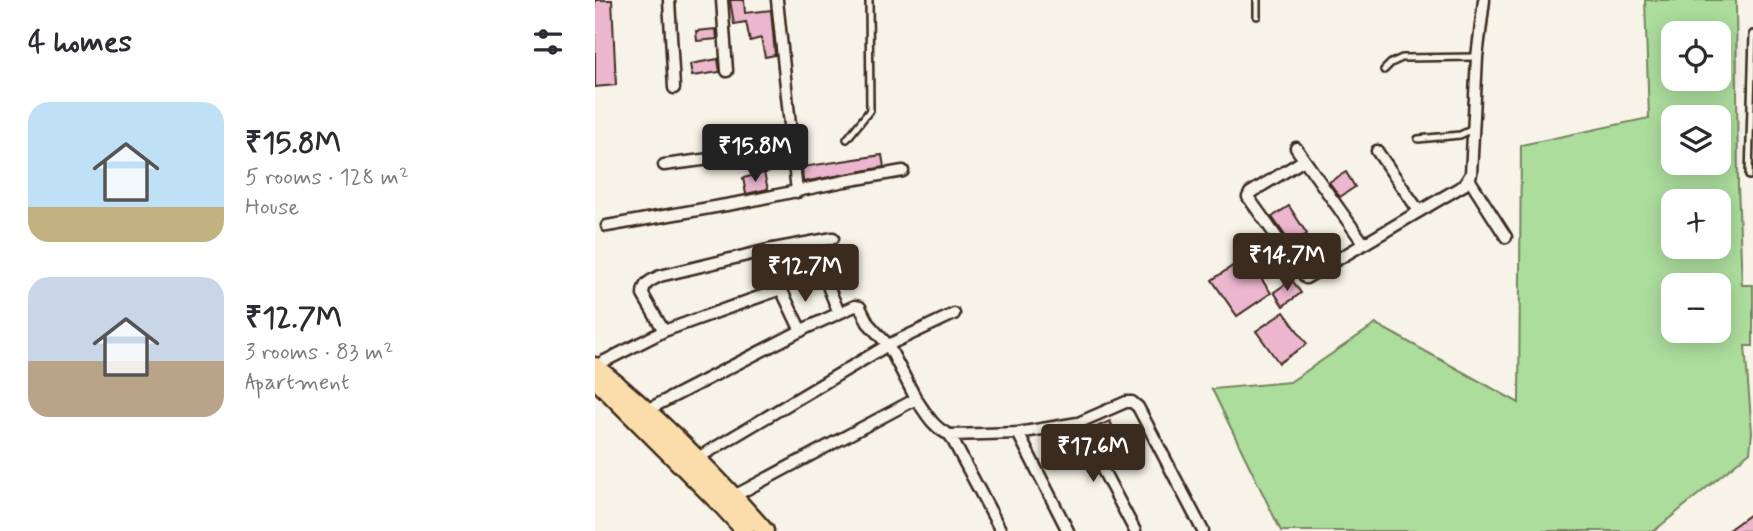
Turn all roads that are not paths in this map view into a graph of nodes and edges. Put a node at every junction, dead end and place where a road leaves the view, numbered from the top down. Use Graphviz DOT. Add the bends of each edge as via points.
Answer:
graph roads {
  1 [pos="669,0"];
  2 [pos="722,0"];
  3 [pos="777,0"];
  4 [pos="869,0"];
  5 [pos="1257,0"];
  6 [pos="1484,0"];
  7 [pos="1257,16"];
  8 [pos="1753,34"];
  9 [pos="1753,51"];
  10 [pos="1477,57"];
  11 [pos="1384,70"];
  12 [pos="727,71"];
  13 [pos="674,88"];
  14 [pos="1473,129"];
  15 [pos="847,139"];
  16 [pos="1418,139"];
  17 [pos="793,148"];
  18 [pos="1296,148"];
  19 [pos="1377,151"];
  20 [pos="1304,160"];
  21 [pos="664,165"];
  22 [pos="903,171"];
  23 [pos="1749,176"];
  24 [pos="1469,179"];
  25 [pos="797,192"];
  26 [pos="1419,211"];
  27 [pos="607,226"];
  28 [pos="1506,237"];
  29 [pos="834,238"];
  30 [pos="810,242"];
  31 [pos="1364,244"];
  32 [pos="768,250"];
  33 [pos="781,289"];
  34 [pos="839,313"];
  35 [pos="954,314"];
  36 [pos="664,331"];
  37 [pos="801,331"];
  38 [pos="888,345"];
  39 [pos="598,375"];
  40 [pos="916,399"];
  41 [pos="647,410"];
  42 [pos="1078,424"];
  43 [pos="1018,433"];
  44 [pos="950,435"];
  45 [pos="696,458"];
  46 [pos="734,496"];
  47 [pos="745,531"];
  48 [pos="765,531"];
  49 [pos="1001,531"];
  50 [pos="1068,531"];
  51 [pos="1135,531"];
  52 [pos="1203,531"];
  1 -- 13 [label="street"];
  2 -- 12 [label="street"];
  3 -- 17 [label="street"];
  4 -- 15 [label="lane" via="870,110"];
  5 -- 7 [label="lane"];
  6 -- 10 [label="street"];
  8 -- 9 [label="lane"];
  9 -- 23 [label="lane"];
  10 -- 11 [label="lane" via="1402,58"];
  10 -- 14 [label="street"];
  14 -- 16 [label="lane" via="1460,135"];
  14 -- 24 [label="street"];
  17 -- 21 [label="street"];
  17 -- 25 [label="street"];
  18 -- 20 [label="street"];
  19 -- 26 [label="street"];
  20 -- 31 [label="street"];
  20 -- 31 [label="street" via="1248,195 1303,276 1308,278"];
  22 -- 25 [label="street"];
  24 -- 26 [label="street"];
  24 -- 28 [label="street"];
  25 -- 27 [label="street"];
  26 -- 31 [label="street"];
  29 -- 30 [label="street"];
  30 -- 32 [label="street"];
  30 -- 34 [label="street"];
  32 -- 33 [label="street"];
  32 -- 36 [label="street" via="648,282 643,295"];
  33 -- 36 [label="street"];
  33 -- 37 [label="street"];
  34 -- 37 [label="street"];
  34 -- 38 [label="street" via="860,307"];
  35 -- 38 [label="street"];
  36 -- 39 [label="street"];
  37 -- 41 [label="street"];
  38 -- 40 [label="street"];
  38 -- 45 [label="street"];
  39 -- 41 [label="main road"];
  39 -- 47 [label="main road"];
  40 -- 44 [label="street" via="933,425"];
  40 -- 46 [label="street"];
  41 -- 45 [label="main road"];
  42 -- 43 [label="street"];
  42 -- 51 [label="street"];
  42 -- 52 [label="street" via="1126,402 1138,407"];
  43 -- 44 [label="street"];
  43 -- 50 [label="street"];
  44 -- 49 [label="street"];
  45 -- 46 [label="main road"];
  46 -- 48 [label="main road"];
}
